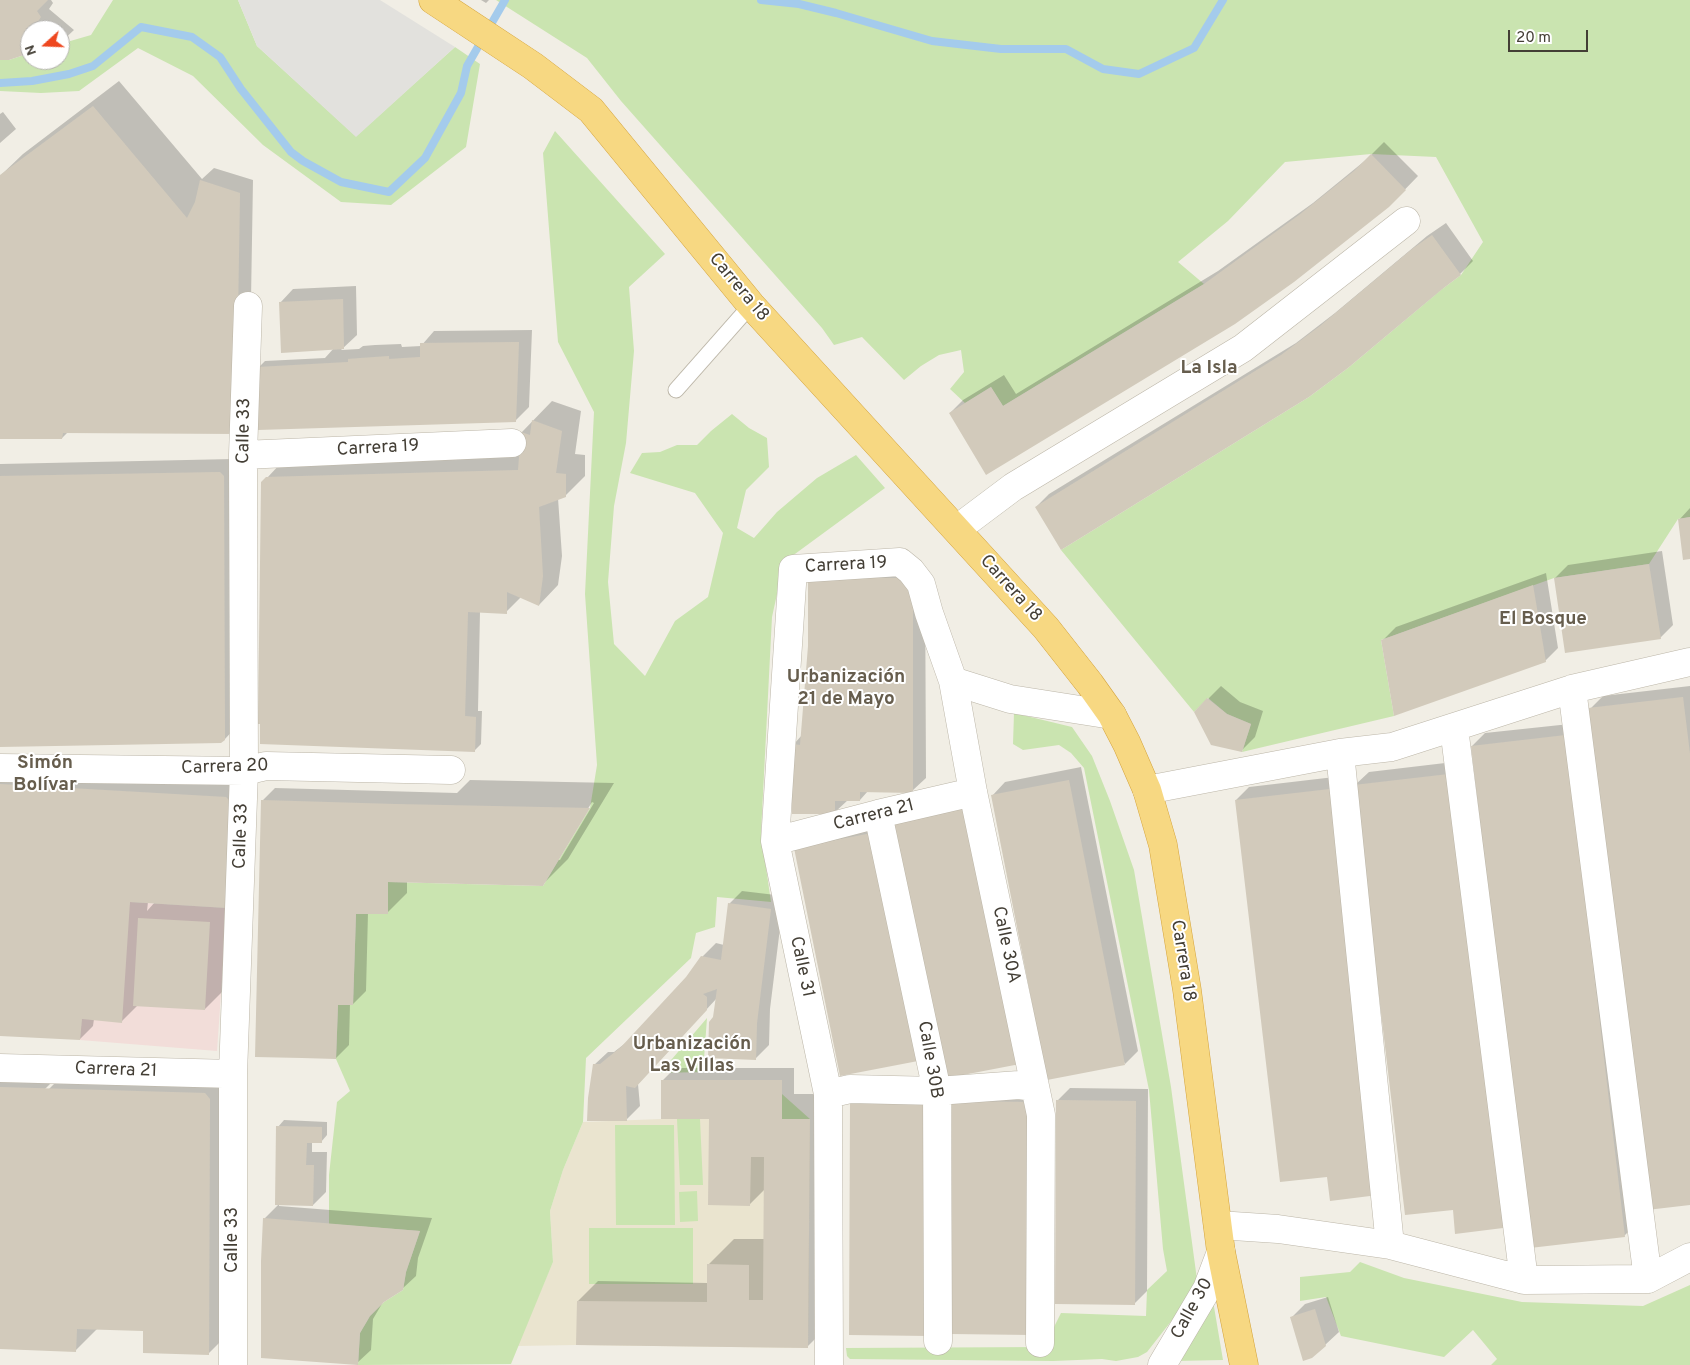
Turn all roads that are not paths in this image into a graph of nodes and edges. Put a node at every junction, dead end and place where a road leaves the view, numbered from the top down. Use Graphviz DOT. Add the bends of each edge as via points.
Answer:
graph roads {
  1 [pos="433,0"];
  2 [pos="1406,220"];
  3 [pos="751,305"];
  4 [pos="248,306"];
  5 [pos="676,390"];
  6 [pos="512,443"];
  7 [pos="244,455"];
  8 [pos="957,529"];
  9 [pos="900,562"];
  10 [pos="793,569"];
  11 [pos="1690,662"];
  12 [pos="953,681"];
  13 [pos="1572,689"];
  14 [pos="1112,715"];
  15 [pos="1454,728"];
  16 [pos="1340,753"];
  17 [pos="0,768"];
  18 [pos="450,770"];
  19 [pos="244,771"];
  20 [pos="1147,790"];
  21 [pos="973,792"];
  22 [pos="878,814"];
  23 [pos="775,842"];
  24 [pos="0,1068"];
  25 [pos="233,1074"];
  26 [pos="1035,1087"];
  27 [pos="937,1091"];
  28 [pos="828,1094"];
  29 [pos="1219,1239"];
  30 [pos="1390,1245"];
  31 [pos="1690,1257"];
  32 [pos="1648,1279"];
  33 [pos="1524,1280"];
  34 [pos="938,1341"];
  35 [pos="1040,1343"];
  36 [pos="233,1365"];
  37 [pos="829,1365"];
  38 [pos="1162,1365"];
  39 [pos="1244,1365"];
  1 -- 3 [label="highway, Carrera 18" via="533,66 591,110"];
  2 -- 8 [label="street" via="1243,348 1013,487"];
  3 -- 5 [label="lane"];
  3 -- 8 [label="highway, Carrera 18"];
  4 -- 7 [label="street, Calle 33"];
  6 -- 7 [label="street, Carrera 19"];
  7 -- 19 [label="street, Calle 33"];
  8 -- 14 [label="highway, Carrera 18" via="1046,628"];
  9 -- 10 [label="street, Carrera 19"];
  9 -- 12 [label="street, Calle 30A" via="921,584"];
  10 -- 23 [label="street, Calle 31"];
  11 -- 13 [label="street"];
  12 -- 14 [label="street" via="1010,699"];
  12 -- 21 [label="street, Calle 30A"];
  13 -- 15 [label="street"];
  13 -- 32 [label="street"];
  14 -- 20 [label="highway, Carrera 18"];
  15 -- 16 [label="street" via="1392,747"];
  15 -- 33 [label="street"];
  16 -- 20 [label="street"];
  16 -- 30 [label="street"];
  17 -- 19 [label="street, Carrera 20"];
  18 -- 19 [label="street, Carrera 20" via="266,766"];
  19 -- 25 [label="street, Calle 33"];
  20 -- 29 [label="highway, Carrera 18" via="1163,845 1187,990"];
  21 -- 22 [label="street, Carrera 21"];
  21 -- 26 [label="street, Calle 30A"];
  22 -- 23 [label="street, Carrera 21"];
  22 -- 27 [label="street, Calle 30B"];
  23 -- 28 [label="street, Calle 31"];
  24 -- 25 [label="street, Carrera 21"];
  25 -- 36 [label="street, Calle 33"];
  26 -- 27 [label="street" via="1018,1085"];
  26 -- 35 [label="street, Calle 30A" via="1041,1115"];
  27 -- 28 [label="street" via="850,1089"];
  27 -- 34 [label="street, Calle 30B"];
  28 -- 37 [label="street, Calle 31"];
  29 -- 30 [label="street" via="1278,1229"];
  29 -- 38 [label="street, Calle 30" via="1207,1289"];
  29 -- 39 [label="highway, Carrera 18"];
  30 -- 33 [label="street"];
  31 -- 32 [label="street"];
  32 -- 33 [label="street"];
}
